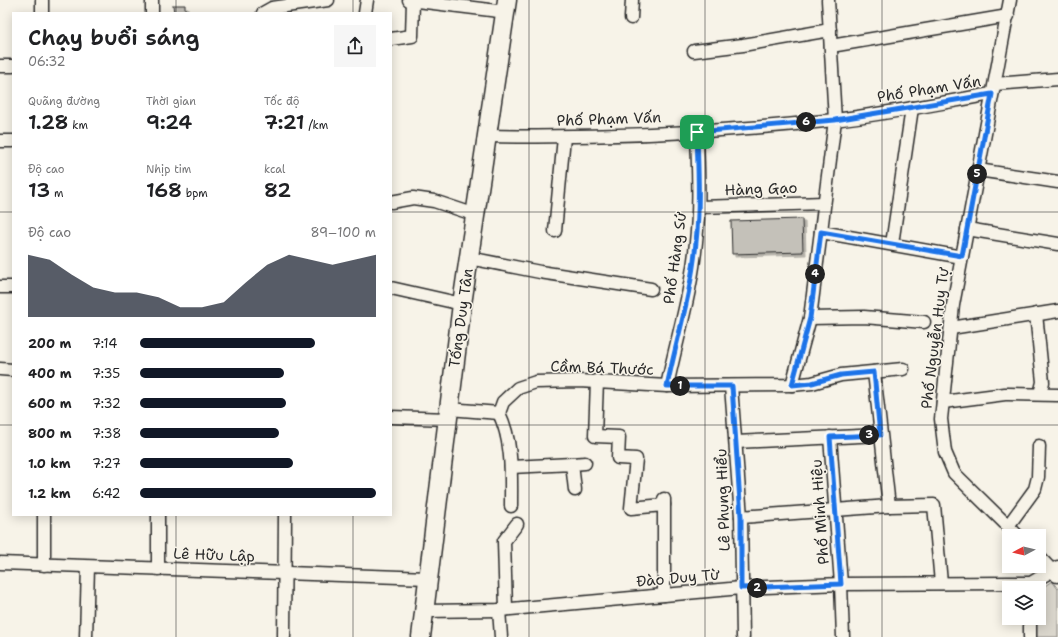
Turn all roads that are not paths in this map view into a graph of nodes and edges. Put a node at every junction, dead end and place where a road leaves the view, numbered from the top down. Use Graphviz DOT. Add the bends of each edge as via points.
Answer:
graph roads {
  1 [pos="42,0"];
  2 [pos="152,0"];
  3 [pos="324,0"];
  4 [pos="328,0"];
  5 [pos="367,0"];
  6 [pos="411,0"];
  7 [pos="632,0"];
  8 [pos="828,0"];
  9 [pos="1012,0"];
  10 [pos="506,6"];
  11 [pos="42,12"];
  12 [pos="152,12"];
  13 [pos="265,12"];
  14 [pos="323,12"];
  15 [pos="365,12"];
  16 [pos="1008,16"];
  17 [pos="631,18"];
  18 [pos="830,30"];
  19 [pos="392,39"];
  20 [pos="831,46"];
  21 [pos="694,51"];
  22 [pos="0,66"];
  23 [pos="12,66"];
  24 [pos="1058,80"];
  25 [pos="994,89"];
  26 [pos="912,108"];
  27 [pos="835,120"];
  28 [pos="697,132"];
  29 [pos="487,136"];
  30 [pos="564,137"];
  31 [pos="0,141"];
  32 [pos="12,141"];
  33 [pos="978,170"];
  34 [pos="1058,182"];
  35 [pos="392,202"];
  36 [pos="824,203"];
  37 [pos="698,207"];
  38 [pos="476,215"];
  39 [pos="967,229"];
  40 [pos="555,231"];
  41 [pos="821,232"];
  42 [pos="892,244"];
  43 [pos="1058,244"];
  44 [pos="962,256"];
  45 [pos="469,258"];
  46 [pos="0,287"];
  47 [pos="12,287"];
  48 [pos="392,288"];
  49 [pos="651,289"];
  50 [pos="462,304"];
  51 [pos="1058,311"];
  52 [pos="1036,314"];
  53 [pos="810,318"];
  54 [pos="924,322"];
  55 [pos="951,328"];
  56 [pos="904,369"];
  57 [pos="0,370"];
  58 [pos="12,370"];
  59 [pos="874,372"];
  60 [pos="597,381"];
  61 [pos="792,385"];
  62 [pos="667,386"];
  63 [pos="732,386"];
  64 [pos="1040,394"];
  65 [pos="1058,395"];
  66 [pos="943,402"];
  67 [pos="499,413"];
  68 [pos="449,414"];
  69 [pos="392,417"];
  70 [pos="880,435"];
  71 [pos="830,437"];
  72 [pos="736,442"];
  73 [pos="1039,446"];
  74 [pos="585,463"];
  75 [pos="572,464"];
  76 [pos="511,467"];
  77 [pos="575,490"];
  78 [pos="511,506"];
  79 [pos="889,506"];
  80 [pos="835,510"];
  81 [pos="44,516"];
  82 [pos="158,516"];
  83 [pos="285,516"];
  84 [pos="741,517"];
  85 [pos="516,524"];
  86 [pos="1008,526"];
  87 [pos="1011,529"];
  88 [pos="0,563"];
  89 [pos="1046,563"];
  90 [pos="44,565"];
  91 [pos="88,567"];
  92 [pos="158,569"];
  93 [pos="1056,571"];
  94 [pos="284,573"];
  95 [pos="428,578"];
  96 [pos="1037,581"];
  97 [pos="941,583"];
  98 [pos="841,584"];
  99 [pos="1002,584"];
  100 [pos="741,588"];
  101 [pos="664,595"];
  102 [pos="502,609"];
  103 [pos="424,611"];
  104 [pos="1030,625"];
  105 [pos="86,637"];
  106 [pos="284,637"];
  107 [pos="420,637"];
  108 [pos="501,637"];
  109 [pos="742,637"];
  110 [pos="843,637"];
  111 [pos="1030,637"];
  1 -- 11 [label="street"];
  2 -- 12 [label="street"];
  3 -- 4 [label="street"];
  3 -- 13 [label="street" via="272,8"];
  3 -- 14 [label="street"];
  5 -- 15 [label="street"];
  6 -- 10 [label="street"];
  6 -- 19 [label="street" via="412,36"];
  7 -- 17 [label="street"];
  8 -- 18 [label="street"];
  9 -- 16 [label="street, Phố Nguyễn Huy Tự"];
  10 -- 29 [label="highway, Tống Duy Tân"];
  16 -- 20 [label="street"];
  16 -- 25 [label="street, Phố Nguyễn Huy Tự"];
  18 -- 20 [label="street"];
  18 -- 21 [label="street"];
  20 -- 27 [label="street"];
  22 -- 23 [label="street"];
  24 -- 25 [label="street, Phố Phạm Vấn"];
  25 -- 26 [label="street, Phố Phạm Vấn"];
  25 -- 33 [label="street, Phố Nguyễn Huy Tự"];
  26 -- 27 [label="street, Phố Phạm Vấn"];
  26 -- 42 [label="street"];
  27 -- 28 [label="street, Phố Phạm Vấn"];
  27 -- 36 [label="street"];
  28 -- 30 [label="street, Phố Phạm Vấn"];
  28 -- 37 [label="street, Phố Hàng Sứ"];
  29 -- 30 [label="street, Phố Phạm Vấn"];
  29 -- 38 [label="highway, Tống Duy Tân"];
  30 -- 40 [label="street"];
  31 -- 32 [label="street"];
  33 -- 34 [label="street"];
  33 -- 39 [label="street, Phố Nguyễn Huy Tự"];
  35 -- 38 [label="street" via="413,198 434,201"];
  36 -- 37 [label="street, Hàng Gạo"];
  36 -- 41 [label="street"];
  37 -- 62 [label="street, Phố Hàng Sứ" via="696,243 687,300"];
  38 -- 45 [label="highway, Tống Duy Tân"];
  39 -- 43 [label="street"];
  39 -- 44 [label="street, Phố Nguyễn Huy Tự"];
  41 -- 42 [label="street"];
  41 -- 53 [label="street"];
  42 -- 44 [label="street"];
  44 -- 55 [label="street, Phố Nguyễn Huy Tự" via="952,305"];
  45 -- 49 [label="street"];
  45 -- 50 [label="highway, Tống Duy Tân"];
  46 -- 47 [label="street"];
  48 -- 50 [label="street"];
  50 -- 68 [label="highway, Tống Duy Tân"];
  51 -- 52 [label="street"];
  52 -- 55 [label="street"];
  52 -- 64 [label="street" via="1043,382"];
  53 -- 54 [label="street" via="864,317"];
  53 -- 61 [label="street"];
  55 -- 66 [label="street, Phố Nguyễn Huy Tự"];
  56 -- 59 [label="street, Cầm Bá Thước"];
  57 -- 58 [label="street"];
  59 -- 61 [label="street, Cầm Bá Thước" via="841,375 812,383"];
  59 -- 70 [label="street"];
  60 -- 62 [label="street, Cầm Bá Thước"];
  60 -- 67 [label="street, Cầm Bá Thước" via="536,382 518,388 504,402"];
  60 -- 101 [label="street" via="595,436 619,438 618,458 636,459 631,508 664,502"];
  61 -- 63 [label="street, Cầm Bá Thước"];
  62 -- 63 [label="street, Cầm Bá Thước"];
  63 -- 72 [label="street, Lê Phụng Hiểu"];
  64 -- 65 [label="street"];
  64 -- 66 [label="street" via="1005,394"];
  66 -- 86 [label="street, Phố Nguyễn Huy Tự" via="941,419 945,452 954,473"];
  67 -- 68 [label="street"];
  67 -- 76 [label="street" via="505,425"];
  68 -- 69 [label="street"];
  68 -- 95 [label="highway, Tống Duy Tân"];
  70 -- 71 [label="street"];
  70 -- 79 [label="street"];
  71 -- 72 [label="street"];
  71 -- 80 [label="street, Phố Minh Hiệu"];
  72 -- 84 [label="street, Lê Phụng Hiểu"];
  73 -- 86 [label="street" via="1035,489"];
  74 -- 75 [label="street"];
  75 -- 76 [label="street"];
  75 -- 77 [label="street"];
  76 -- 78 [label="street"];
  79 -- 80 [label="street"];
  79 -- 97 [label="street" via="934,505"];
  80 -- 84 [label="street"];
  80 -- 98 [label="street, Phố Minh Hiệu"];
  81 -- 90 [label="street"];
  82 -- 92 [label="street"];
  83 -- 94 [label="street"];
  84 -- 100 [label="street, Lê Phụng Hiểu"];
  85 -- 102 [label="street" via="504,541"];
  86 -- 87 [label="street, Phố Nguyễn Huy Tự"];
  88 -- 90 [label="street, Lê Hữu Lập"];
  89 -- 93 [label="street"];
  90 -- 91 [label="street, Lê Hữu Lập"];
  91 -- 92 [label="street, Lê Hữu Lập"];
  91 -- 105 [label="street"];
  92 -- 94 [label="street, Lê Hữu Lập"];
  93 -- 96 [label="street, Đào Duy Từ"];
  94 -- 95 [label="street, Lê Hữu Lập"];
  94 -- 106 [label="street"];
  95 -- 103 [label="highway, Tống Duy Tân"];
  97 -- 98 [label="street, Đào Duy Từ"];
  97 -- 99 [label="street, Đào Duy Từ"];
  98 -- 100 [label="street, Đào Duy Từ"];
  98 -- 110 [label="street, Phố Minh Hiệu"];
  100 -- 101 [label="street, Đào Duy Từ"];
  100 -- 109 [label="street, Lê Phụng Hiểu"];
  101 -- 102 [label="street, Đào Duy Từ"];
  102 -- 103 [label="street, Đào Duy Từ"];
  102 -- 108 [label="street"];
  103 -- 107 [label="highway, Tống Duy Tân"];
  104 -- 111 [label="street"];
}
